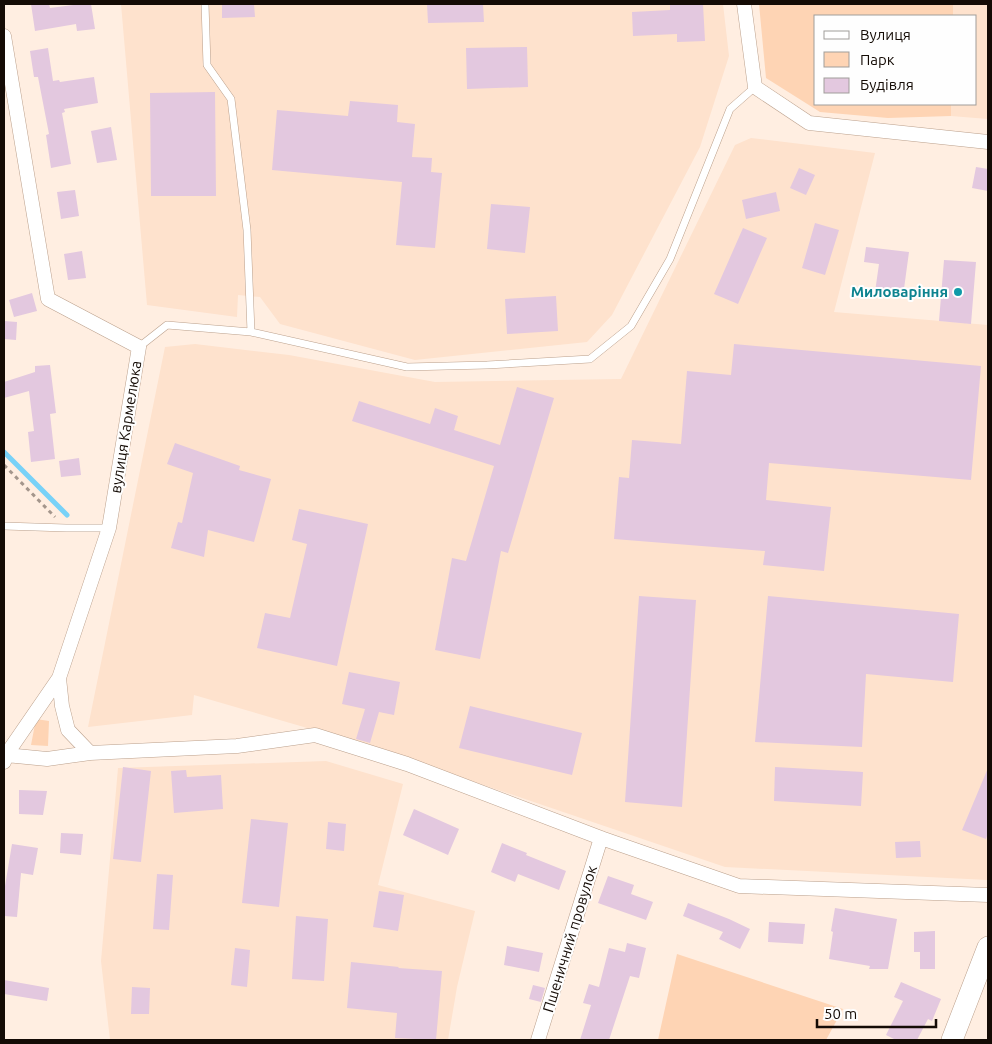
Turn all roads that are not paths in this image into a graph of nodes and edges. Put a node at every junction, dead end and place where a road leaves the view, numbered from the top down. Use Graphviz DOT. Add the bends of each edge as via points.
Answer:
graph roads {
  1 [pos="206,4"];
  2 [pos="744,4"];
  3 [pos="4,36"];
  4 [pos="755,87"];
  5 [pos="988,142"];
  6 [pos="251,332"];
  7 [pos="139,347"];
  8 [pos="4,526"];
  9 [pos="109,528"];
  10 [pos="59,678"];
  11 [pos="90,753"];
  12 [pos="5,758"];
  13 [pos="601,838"];
  14 [pos="988,895"];
  15 [pos="988,948"];
  16 [pos="538,1040"];
  17 [pos="952,1040"];
  1 -- 6 [label="lane" via="208,65 231,99 247,230"];
  2 -- 4 [label="street"];
  3 -- 7 [label="street, вулиця Кармелюка" via="48,299"];
  4 -- 5 [label="street" via="809,123"];
  4 -- 6 [label="lane" via="730,109 670,259 631,326 590,359 407,367"];
  6 -- 7 [label="lane" via="166,325"];
  7 -- 9 [label="street, вулиця Кармелюка"];
  8 -- 9 [label="lane"];
  9 -- 10 [label="street, вулиця Кармелюка"];
  10 -- 11 [label="street" via="68,730"];
  10 -- 12 [label="street, вулиця Кармелюка"];
  11 -- 12 [label="street" via="47,759"];
  11 -- 13 [label="street" via="237,746 315,735 407,764"];
  13 -- 14 [label="street" via="739,886"];
  13 -- 16 [label="street, Пшеничний провулок"];
  15 -- 17 [label="main road"];
}
